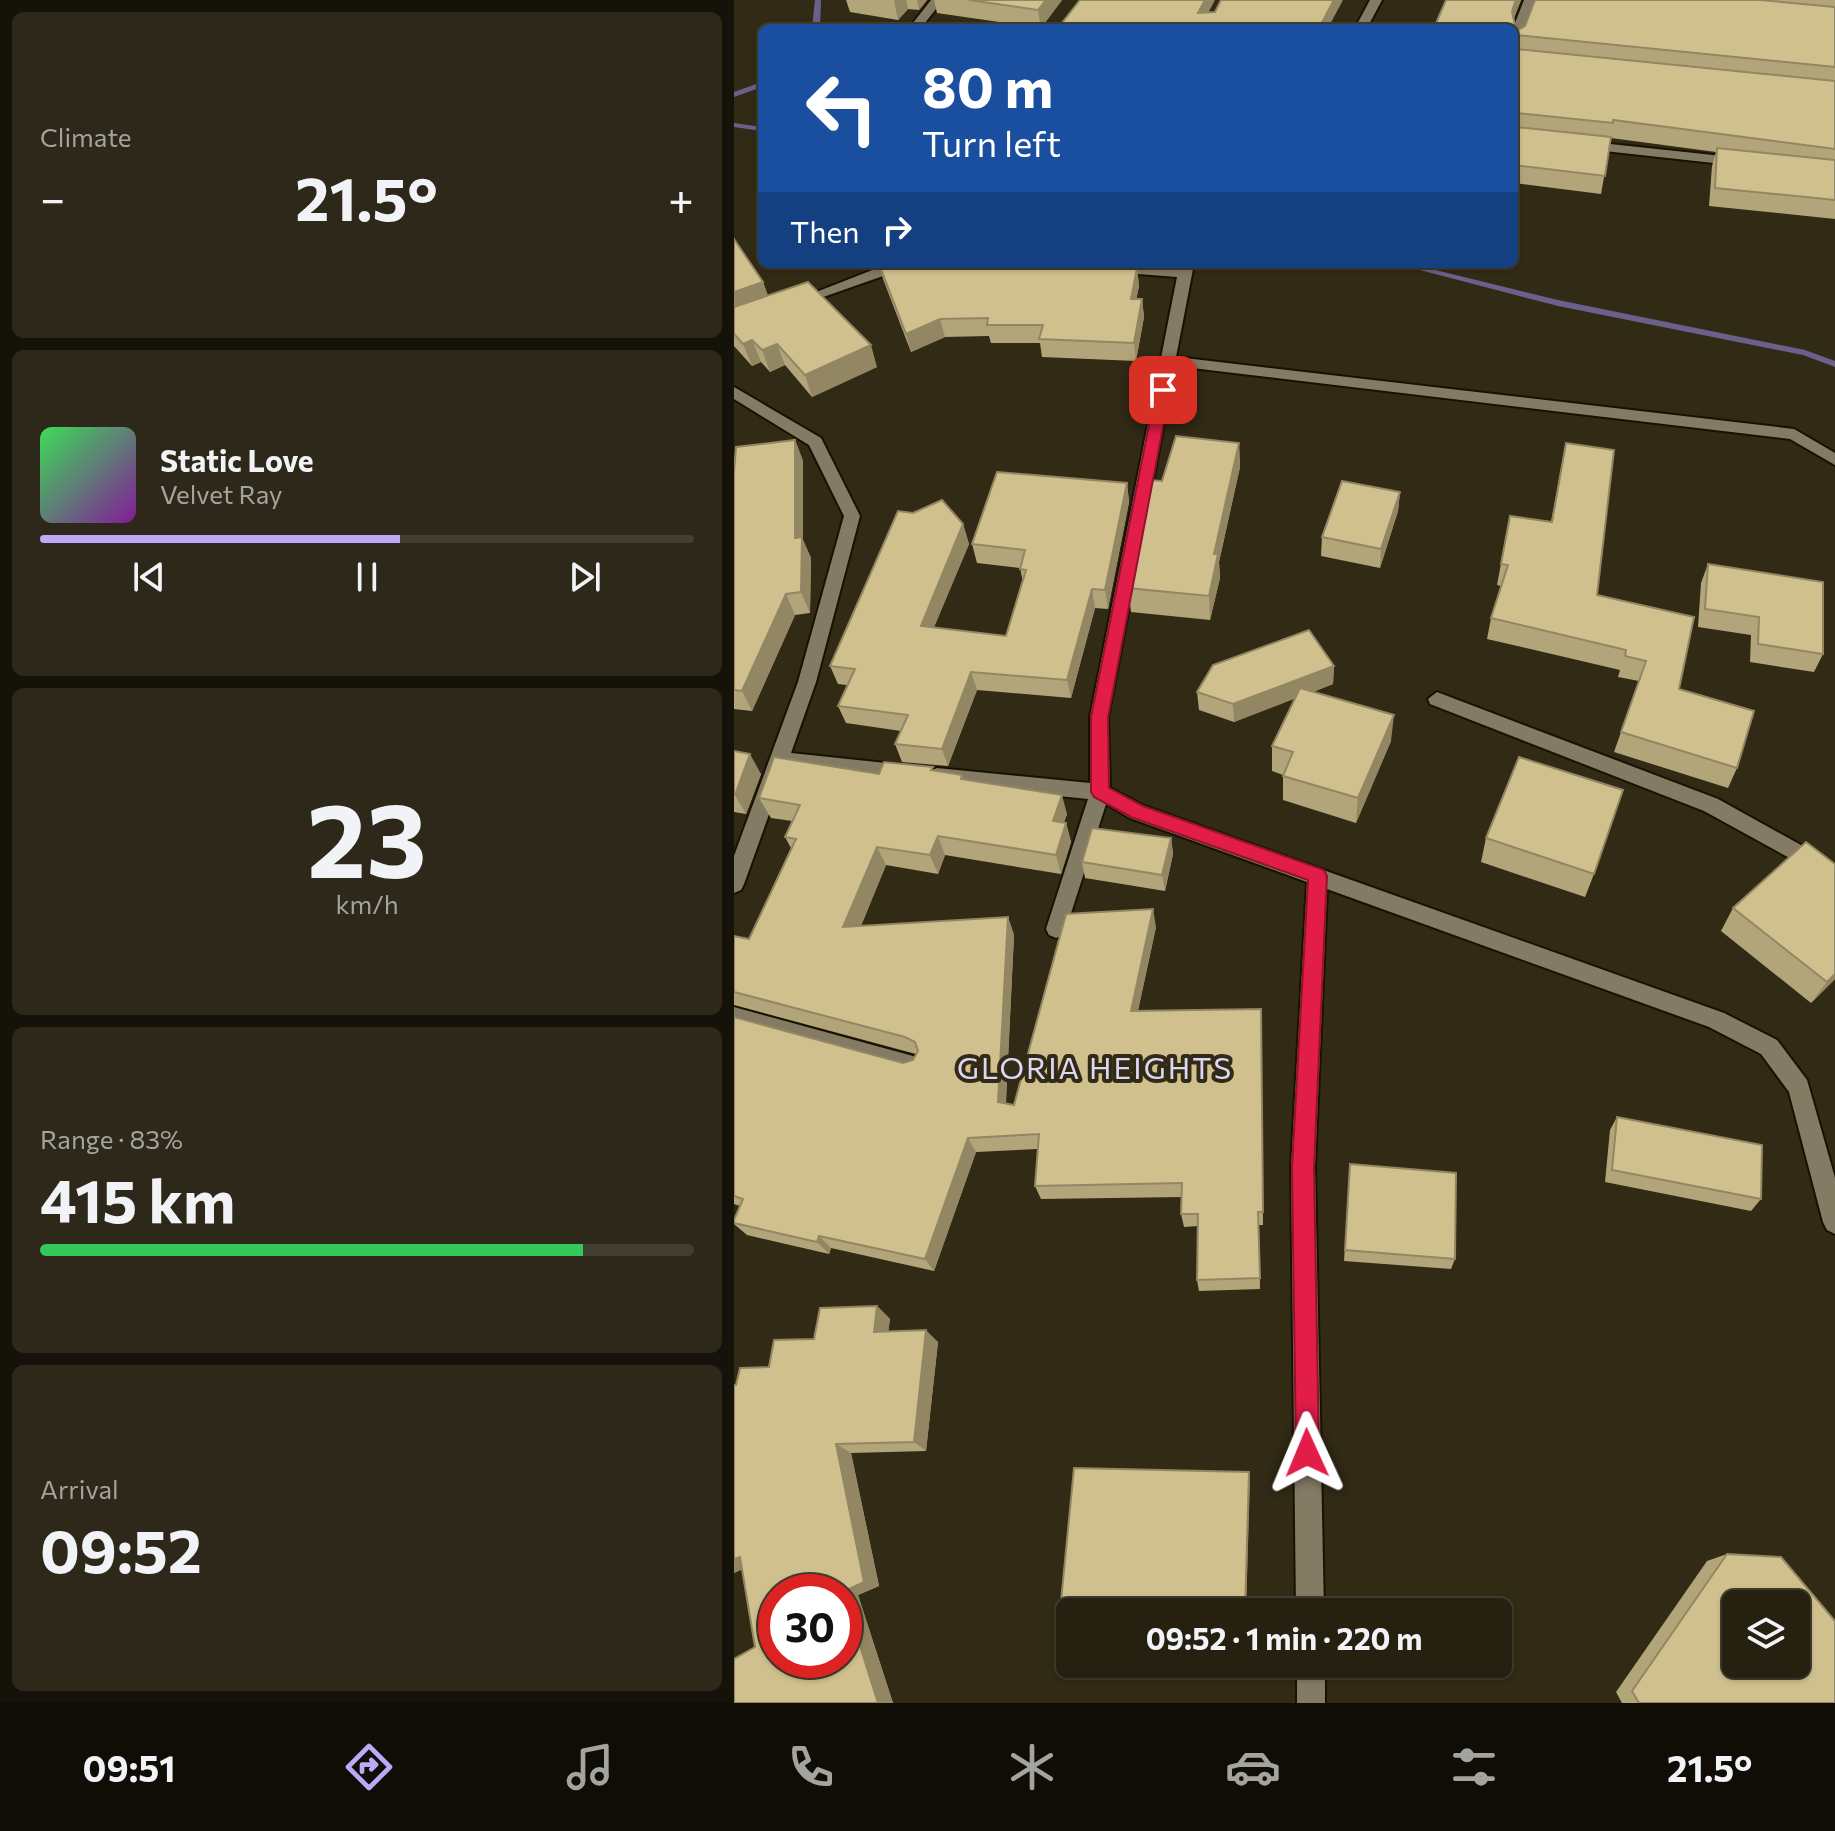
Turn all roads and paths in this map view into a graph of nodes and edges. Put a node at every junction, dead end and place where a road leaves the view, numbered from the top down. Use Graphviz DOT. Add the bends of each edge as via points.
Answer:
graph roads {
  1 [pos="937,0"];
  2 [pos="1376,0"];
  3 [pos="1530,0"];
  4 [pos="918,24"];
  5 [pos="1363,24"];
  6 [pos="1518,32"];
  7 [pos="1560,143"];
  8 [pos="1759,164"];
  9 [pos="910,268"];
  10 [pos="1185,268"];
  11 [pos="778,309"];
  12 [pos="1169,361"];
  13 [pos="734,392"];
  14 [pos="1835,460"];
  15 [pos="1437,699"];
  16 [pos="778,760"];
  17 [pos="1100,792"];
  18 [pos="1835,874"];
  19 [pos="1317,876"];
  20 [pos="734,884"];
  21 [pos="1056,929"];
  22 [pos="734,1017"];
  23 [pos="913,1066"];
  24 [pos="1835,1222"];
  25 [pos="1310,1598"];
  26 [pos="1311,1678"];
  27 [pos="1311,1703"];
  1 -- 4 [label="street"];
  2 -- 5 [label="street"];
  3 -- 6 [label="street"];
  7 -- 8 [label="street"];
  9 -- 11 [label="street" via="880,272"];
  10 -- 12 [label="street"];
  12 -- 14 [label="street" via="1794,434"];
  12 -- 17 [label="street" via="1099,717"];
  13 -- 16 [label="street" via="815,442 852,516 807,682"];
  15 -- 18 [label="street" via="1711,805"];
  16 -- 17 [label="street"];
  16 -- 20 [label="street"];
  17 -- 19 [label="street" via="1137,812"];
  17 -- 21 [label="street"];
  19 -- 24 [label="street" via="1716,1020 1769,1047 1799,1087"];
  19 -- 25 [label="street" via="1303,1167"];
  22 -- 23 [label="street"];
  26 -- 27 [label="street"];
}
